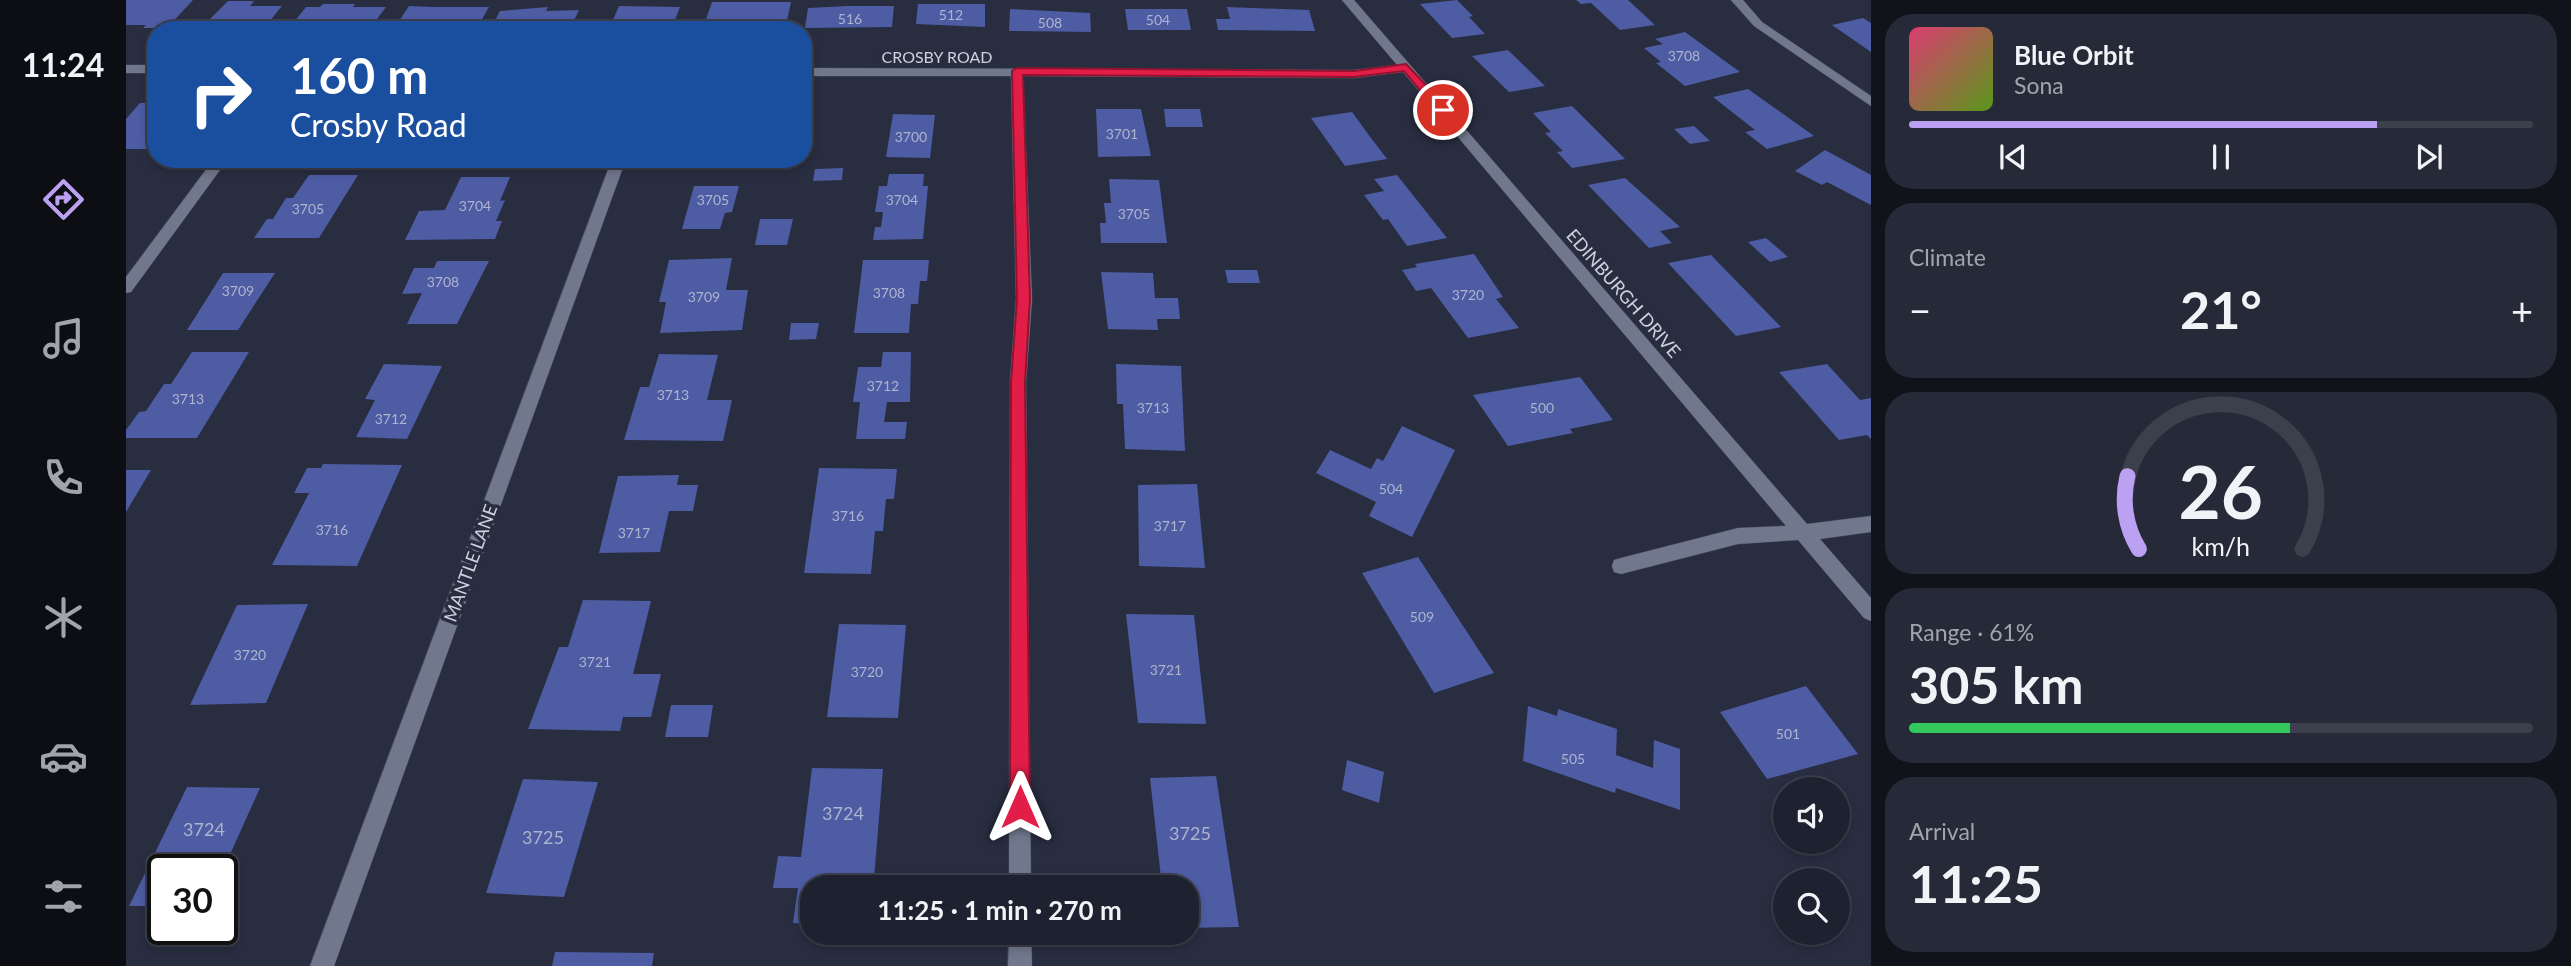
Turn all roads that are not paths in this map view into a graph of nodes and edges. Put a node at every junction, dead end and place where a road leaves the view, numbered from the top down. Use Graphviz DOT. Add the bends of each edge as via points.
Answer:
graph roads {
  1 [pos="1348,0"];
  2 [pos="1737,0"];
  3 [pos="1406,68"];
  4 [pos="126,69"];
  5 [pos="147,69"];
  6 [pos="1017,71"];
  7 [pos="812,72"];
  8 [pos="1871,102"];
  9 [pos="214,168"];
  10 [pos="616,168"];
  11 [pos="126,288"];
  12 [pos="1871,524"];
  13 [pos="1802,531"];
  14 [pos="1621,566"];
  15 [pos="1871,612"];
  16 [pos="1020,875"];
  17 [pos="1020,945"];
  18 [pos="322,966"];
  19 [pos="1020,966"];
  1 -- 3 [label="street, EDINBURGH DRIVE"];
  2 -- 8 [label="street" via="1758,24"];
  3 -- 6 [label="street, CROSBY ROAD" via="1354,74"];
  3 -- 13 [label="street, EDINBURGH DRIVE"];
  4 -- 5 [label="street"];
  6 -- 7 [label="street, CROSBY ROAD"];
  6 -- 16 [label="street" via="1024,286 1018,382"];
  9 -- 11 [label="street"];
  10 -- 18 [label="street, MANTLE LANE"];
  12 -- 13 [label="street"];
  13 -- 14 [label="street" via="1712,541"];
  13 -- 15 [label="street, EDINBURGH DRIVE"];
  17 -- 19 [label="street"];
}
